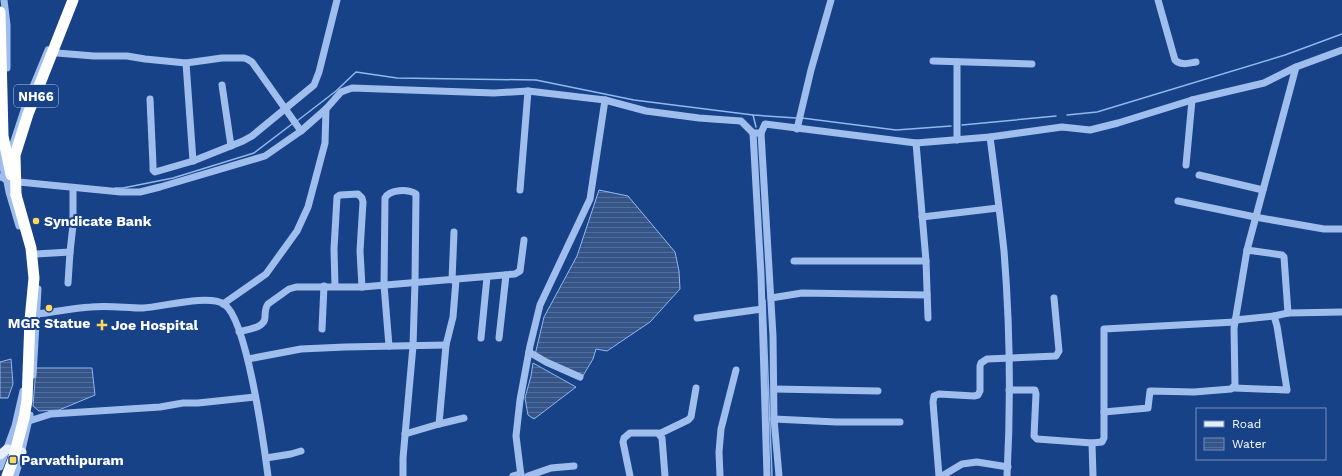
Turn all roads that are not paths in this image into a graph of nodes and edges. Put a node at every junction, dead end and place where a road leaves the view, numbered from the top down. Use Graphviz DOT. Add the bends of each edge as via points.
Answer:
graph roads {
  1 [pos="4,0"];
  2 [pos="67,0"];
  3 [pos="73,0"];
  4 [pos="77,0"];
  5 [pos="337,0"];
  6 [pos="831,0"];
  7 [pos="1158,0"];
  8 [pos="0,12"];
  9 [pos="1342,50"];
  10 [pos="57,53"];
  11 [pos="934,61"];
  12 [pos="957,62"];
  13 [pos="1196,62"];
  14 [pos="186,63"];
  15 [pos="1032,64"];
  16 [pos="1296,67"];
  17 [pos="222,85"];
  18 [pos="528,91"];
  19 [pos="150,99"];
  20 [pos="605,100"];
  21 [pos="1192,100"];
  22 [pos="285,109"];
  23 [pos="326,109"];
  24 [pos="299,128"];
  25 [pos="797,129"];
  26 [pos="757,133"];
  27 [pos="990,137"];
  28 [pos="958,140"];
  29 [pos="916,143"];
  30 [pos="231,146"];
  31 [pos="0,148"];
  32 [pos="10,156"];
  33 [pos="193,161"];
  34 [pos="1186,165"];
  35 [pos="1199,175"];
  36 [pos="3,178"];
  37 [pos="19,182"];
  38 [pos="73,188"];
  39 [pos="520,190"];
  40 [pos="1263,190"];
  41 [pos="16,195"];
  42 [pos="1178,201"];
  43 [pos="998,208"];
  44 [pos="922,217"];
  45 [pos="1255,217"];
  46 [pos="1342,229"];
  47 [pos="454,232"];
  48 [pos="524,240"];
  49 [pos="1247,250"];
  50 [pos="70,252"];
  51 [pos="36,254"];
  52 [pos="794,261"];
  53 [pos="926,261"];
  54 [pos="506,275"];
  55 [pos="487,277"];
  56 [pos="454,280"];
  57 [pos="415,282"];
  58 [pos="68,283"];
  59 [pos="384,285"];
  60 [pos="324,286"];
  61 [pos="335,286"];
  62 [pos="362,287"];
  63 [pos="927,295"];
  64 [pos="771,298"];
  65 [pos="1054,298"];
  66 [pos="223,304"];
  67 [pos="762,309"];
  68 [pos="1342,312"];
  69 [pos="1288,313"];
  70 [pos="37,314"];
  71 [pos="1274,316"];
  72 [pos="697,318"];
  73 [pos="928,318"];
  74 [pos="1235,321"];
  75 [pos="322,329"];
  76 [pos="239,332"];
  77 [pos="481,338"];
  78 [pos="498,338"];
  79 [pos="446,345"];
  80 [pos="388,346"];
  81 [pos="413,346"];
  82 [pos="529,352"];
  83 [pos="1009,358"];
  84 [pos="248,359"];
  85 [pos="736,370"];
  86 [pos="580,377"];
  87 [pos="696,388"];
  88 [pos="1234,388"];
  89 [pos="774,389"];
  90 [pos="1009,390"];
  91 [pos="878,391"];
  92 [pos="255,397"];
  93 [pos="1104,412"];
  94 [pos="464,418"];
  95 [pos="774,419"];
  96 [pos="29,421"];
  97 [pos="900,422"];
  98 [pos="439,424"];
  99 [pos="405,434"];
  100 [pos="659,434"];
  101 [pos="1092,443"];
  102 [pos="301,450"];
  103 [pos="3,452"];
  104 [pos="22,452"];
  105 [pos="266,458"];
  106 [pos="574,466"];
  107 [pos="0,467"];
  108 [pos="1008,468"];
  109 [pos="523,475"];
  110 [pos="7,476"];
  111 [pos="15,476"];
  112 [pos="268,476"];
  113 [pos="403,476"];
  114 [pos="513,476"];
  115 [pos="630,476"];
  116 [pos="665,476"];
  117 [pos="720,476"];
  118 [pos="766,476"];
  119 [pos="779,476"];
  120 [pos="941,476"];
  121 [pos="1007,476"];
  122 [pos="1092,476"];
  1 -- 32 [label="street" via="7,25 6,124"];
  2 -- 32 [label="street" via="27,101"];
  3 -- 41 [label="highway, NH66, bridge" via="28,114 15,155"];
  4 -- 10 [label="street"];
  5 -- 22 [label="street" via="316,80 311,88"];
  6 -- 25 [label="street"];
  7 -- 13 [label="street" via="1175,60 1179,64"];
  8 -- 41 [label="highway, bridge" via="3,136"];
  9 -- 16 [label="street"];
  10 -- 14 [label="street" via="127,56"];
  10 -- 37 [label="street" via="26,130 20,156"];
  11 -- 12 [label="street"];
  12 -- 15 [label="street"];
  12 -- 28 [label="street"];
  14 -- 22 [label="street" via="222,58 247,59 252,62"];
  14 -- 33 [label="street"];
  16 -- 21 [label="street" via="1264,83"];
  16 -- 40 [label="street"];
  17 -- 30 [label="street"];
  18 -- 20 [label="street"];
  18 -- 23 [label="street" via="494,93 352,88 341,92"];
  18 -- 39 [label="street"];
  19 -- 33 [label="street" via="153,170 157,172"];
  20 -- 26 [label="street" via="646,111 741,121"];
  20 -- 82 [label="street" via="590,199 540,305"];
  21 -- 27 [label="street" via="1090,130 1062,127"];
  21 -- 34 [label="street"];
  22 -- 24 [label="street"];
  22 -- 30 [label="street" via="252,136"];
  23 -- 24 [label="street"];
  23 -- 66 [label="street" via="325,143 308,207 298,231 266,274"];
  24 -- 38 [label="street" via="265,156 160,187 140,192"];
  25 -- 26 [label="street" via="765,124"];
  25 -- 29 [label="street"];
  26 -- 64 [label="street"];
  26 -- 67 [label="street"];
  27 -- 28 [label="street"];
  27 -- 43 [label="street"];
  28 -- 29 [label="street"];
  29 -- 44 [label="street"];
  30 -- 33 [label="street"];
  31 -- 36 [label="street"];
  32 -- 36 [label="street"];
  32 -- 37 [label="street"];
  35 -- 40 [label="street"];
  36 -- 37 [label="street"];
  36 -- 103 [label="street" via="27,251 30,278 23,391 18,417"];
  37 -- 38 [label="street"];
  37 -- 51 [label="street"];
  38 -- 50 [label="street"];
  40 -- 45 [label="street"];
  41 -- 110 [label="highway, NH66, bridge" via="31,248 34,278 27,400"];
  42 -- 45 [label="street"];
  43 -- 44 [label="street"];
  43 -- 83 [label="street" via="1004,251"];
  44 -- 53 [label="street"];
  45 -- 46 [label="street" via="1324,229"];
  45 -- 49 [label="street"];
  47 -- 56 [label="street"];
  48 -- 54 [label="street" via="520,271"];
  49 -- 69 [label="street" via="1284,257"];
  49 -- 74 [label="street"];
  50 -- 51 [label="street"];
  50 -- 58 [label="street"];
  51 -- 70 [label="street"];
  52 -- 53 [label="street"];
  53 -- 63 [label="street"];
  54 -- 55 [label="street"];
  54 -- 78 [label="street"];
  55 -- 56 [label="street"];
  55 -- 77 [label="street"];
  56 -- 57 [label="street"];
  56 -- 79 [label="street" via="453,316"];
  57 -- 59 [label="street"];
  57 -- 59 [label="street" via="416,194 391,192 385,198"];
  57 -- 81 [label="street"];
  59 -- 62 [label="street"];
  59 -- 80 [label="street"];
  60 -- 61 [label="street"];
  60 -- 75 [label="street"];
  60 -- 76 [label="street" via="290,289 268,304 262,325"];
  61 -- 62 [label="street"];
  61 -- 62 [label="street" via="337,197 358,194 363,202 360,251"];
  63 -- 64 [label="street" via="802,293"];
  63 -- 73 [label="street"];
  64 -- 89 [label="street"];
  65 -- 83 [label="street" via="1058,354 1054,357"];
  66 -- 70 [label="street" via="214,300 143,308 92,306"];
  66 -- 76 [label="street" via="229,308"];
  67 -- 72 [label="street"];
  67 -- 118 [label="street"];
  68 -- 69 [label="street"];
  69 -- 71 [label="street"];
  70 -- 96 [label="street"];
  71 -- 74 [label="street"];
  71 -- 88 [label="street" via="1287,390"];
  74 -- 88 [label="street"];
  74 -- 93 [label="street" via="1104,329"];
  76 -- 84 [label="street"];
  79 -- 81 [label="street"];
  79 -- 98 [label="street"];
  80 -- 81 [label="street"];
  80 -- 84 [label="street" via="301,349"];
  81 -- 99 [label="street"];
  82 -- 86 [label="street"];
  82 -- 109 [label="street" via="516,436"];
  83 -- 90 [label="street"];
  83 -- 120 [label="street" via="990,358 981,363 978,395 934,396"];
  84 -- 92 [label="street"];
  85 -- 117 [label="street" via="721,429"];
  87 -- 100 [label="street" via="691,417"];
  88 -- 93 [label="street" via="1194,392 1150,391 1148,408"];
  89 -- 91 [label="street"];
  89 -- 95 [label="street"];
  90 -- 101 [label="street" via="1034,390 1035,438"];
  90 -- 108 [label="street"];
  92 -- 96 [label="street" via="160,407 51,414"];
  92 -- 105 [label="street"];
  93 -- 101 [label="street" via="1104,440"];
  94 -- 98 [label="street"];
  95 -- 97 [label="street"];
  95 -- 119 [label="street"];
  96 -- 104 [label="street"];
  98 -- 99 [label="street"];
  99 -- 113 [label="street"];
  100 -- 115 [label="street" via="630,434 624,438"];
  100 -- 116 [label="street" via="662,438"];
  101 -- 122 [label="street"];
  102 -- 105 [label="street"];
  103 -- 104 [label="main road"];
  103 -- 107 [label="street"];
  104 -- 111 [label="street"];
  105 -- 112 [label="street"];
  106 -- 109 [label="street" via="550,468"];
  108 -- 120 [label="street" via="977,462 962,464"];
  108 -- 121 [label="street"];
  109 -- 114 [label="street"];
}
